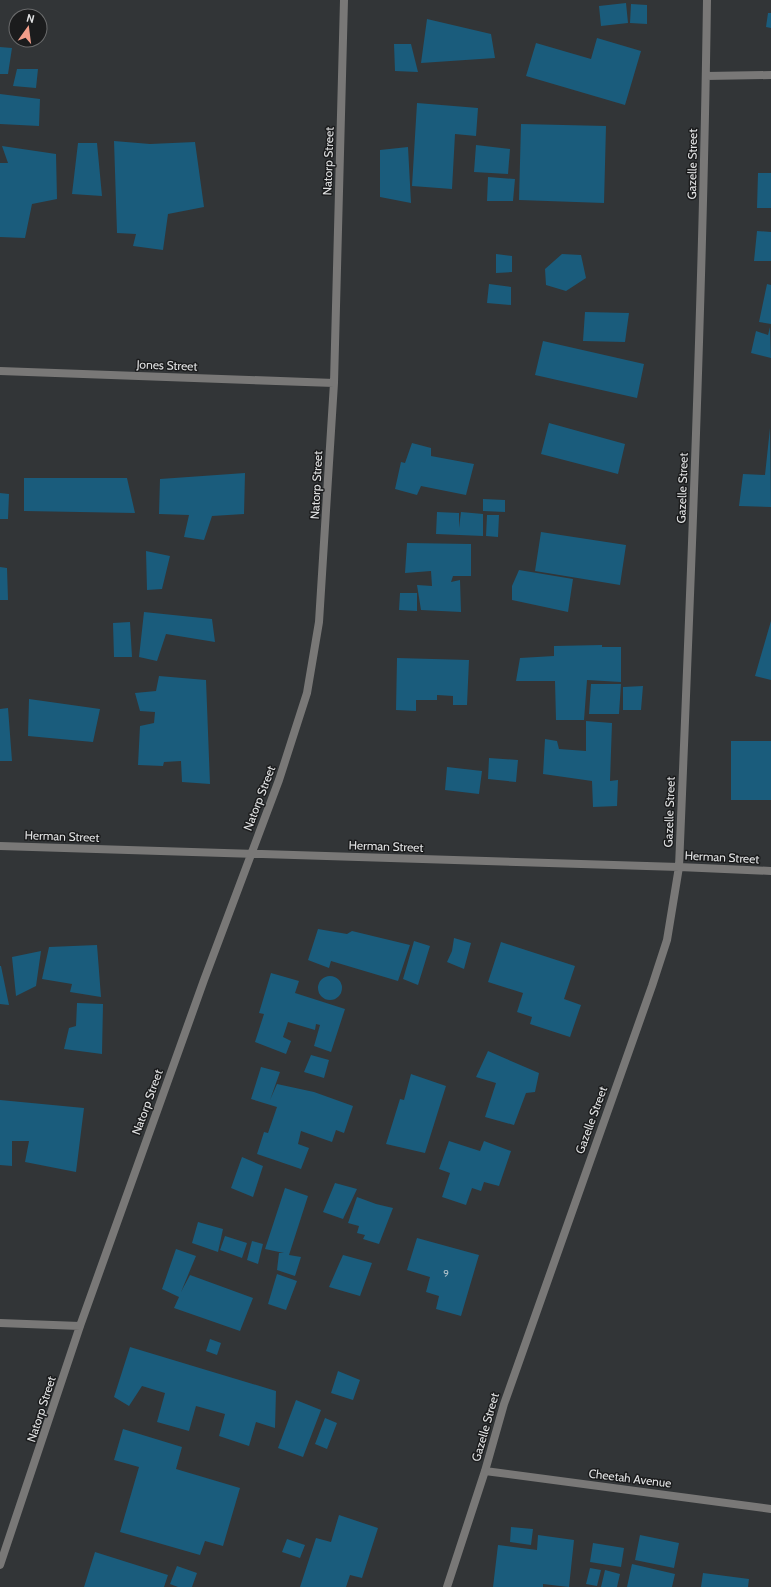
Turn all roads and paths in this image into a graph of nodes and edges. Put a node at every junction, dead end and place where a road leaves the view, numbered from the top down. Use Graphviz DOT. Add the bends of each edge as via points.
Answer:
graph roads {
  1 [pos="344,0"];
  2 [pos="707,0"];
  3 [pos="771,75"];
  4 [pos="706,76"];
  5 [pos="0,371"];
  6 [pos="334,383"];
  7 [pos="0,846"];
  8 [pos="251,854"];
  9 [pos="679,867"];
  10 [pos="771,871"];
  11 [pos="0,1323"];
  12 [pos="80,1326"];
  13 [pos="485,1471"];
  14 [pos="771,1509"];
  15 [pos="0,1565"];
  16 [pos="447,1587"];
  1 -- 6 [label="street, Natorp Street"];
  2 -- 4 [label="street, Gazelle Street"];
  3 -- 4 [label="street"];
  4 -- 9 [label="street, Gazelle Street"];
  5 -- 6 [label="street, Jones Street"];
  6 -- 8 [label="street, Natorp Street" via="319,622 314,656 296,730"];
  7 -- 8 [label="street, Herman Street"];
  8 -- 9 [label="street, Herman Street"];
  8 -- 12 [label="street, Natorp Street"];
  9 -- 10 [label="street, Herman Street"];
  9 -- 13 [label="street, Gazelle Street" via="667,940 524,1343"];
  11 -- 12 [label="street"];
  12 -- 15 [label="street, Natorp Street"];
  13 -- 14 [label="street, Cheetah Avenue"];
  13 -- 16 [label="street, Gazelle Street"];
}
